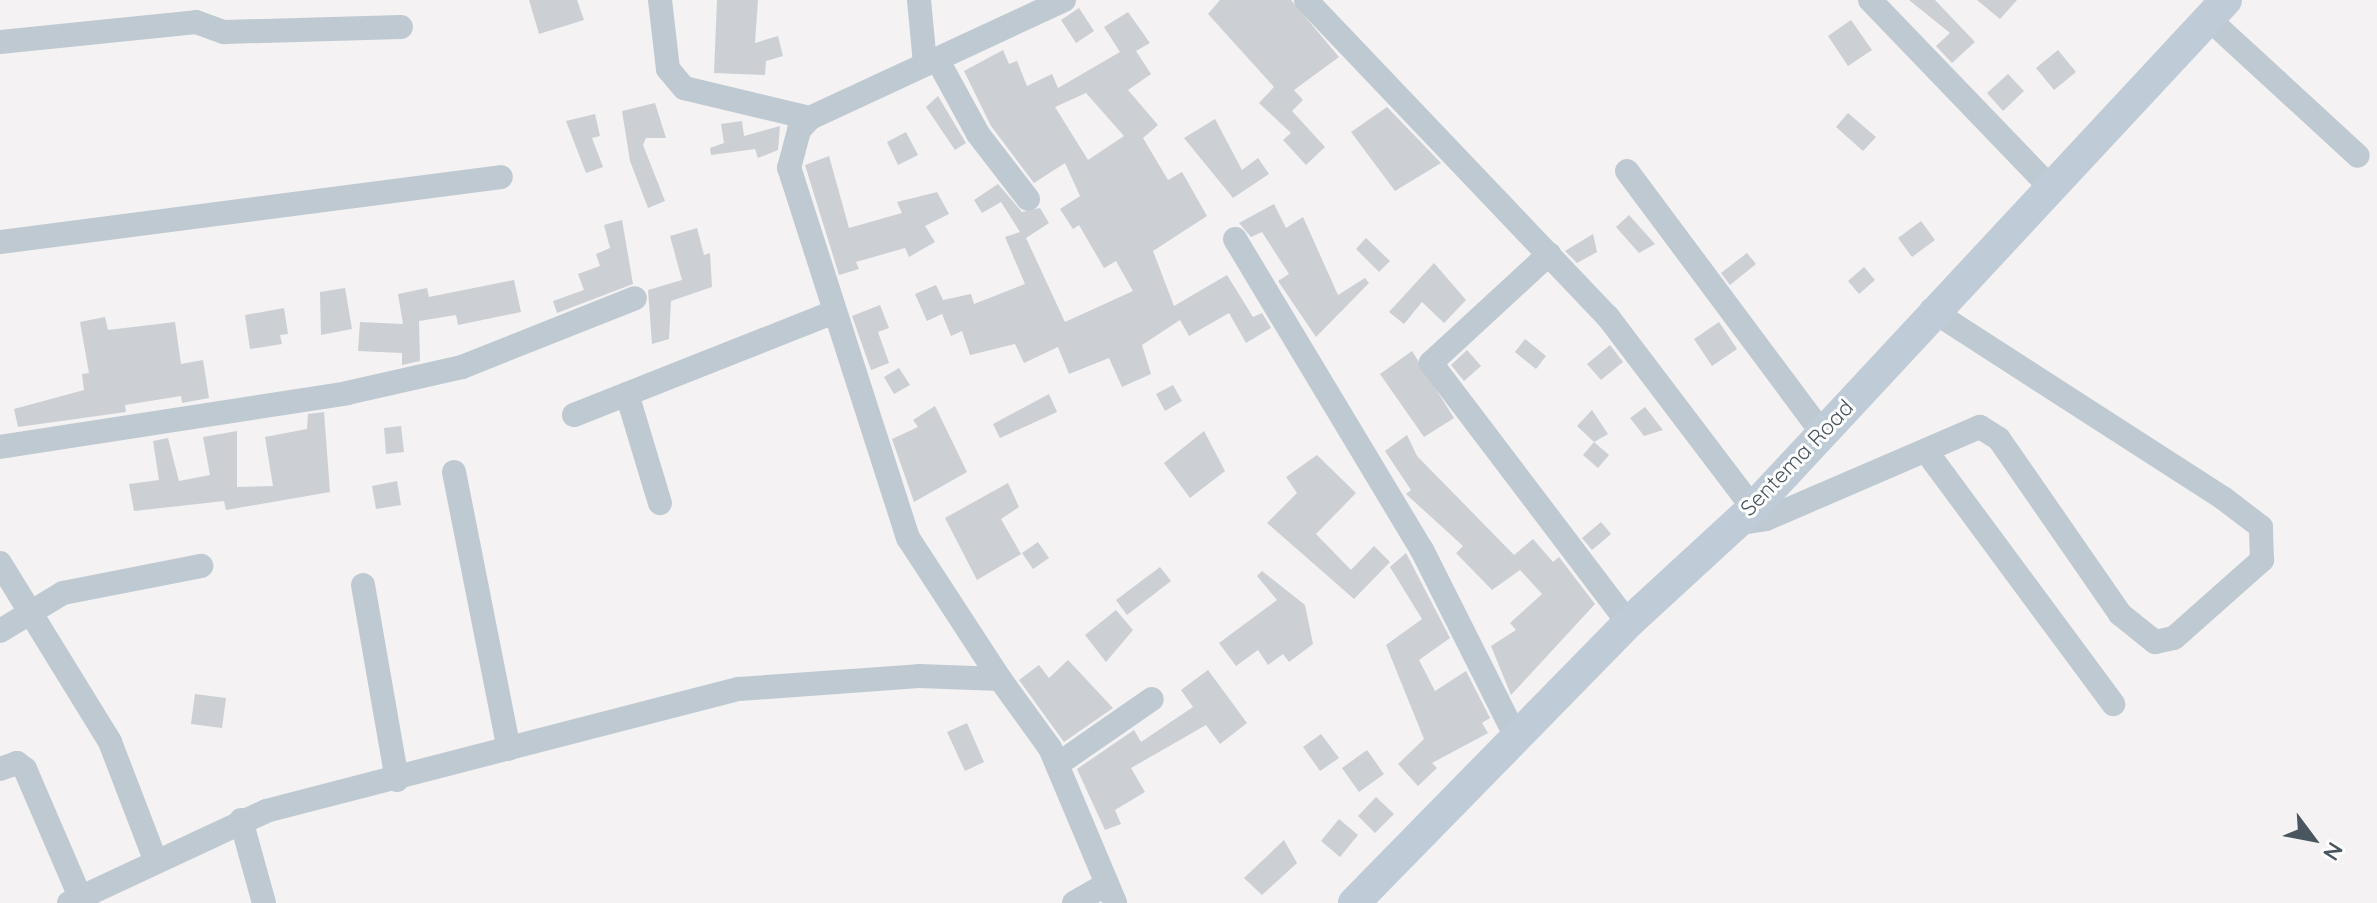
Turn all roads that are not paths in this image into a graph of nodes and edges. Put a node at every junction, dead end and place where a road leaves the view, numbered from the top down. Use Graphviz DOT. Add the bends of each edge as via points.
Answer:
graph roads {
  1 [pos="660,0"];
  2 [pos="919,0"];
  3 [pos="1064,0"];
  4 [pos="1306,0"];
  5 [pos="1870,0"];
  6 [pos="2218,10"];
  7 [pos="401,27"];
  8 [pos="0,42"];
  9 [pos="931,62"];
  10 [pos="810,118"];
  11 [pos="2358,156"];
  12 [pos="1627,171"];
  13 [pos="501,177"];
  14 [pos="2053,190"];
  15 [pos="1028,199"];
  16 [pos="1235,239"];
  17 [pos="0,242"];
  18 [pos="1549,254"];
  19 [pos="635,298"];
  20 [pos="1931,310"];
  21 [pos="832,313"];
  22 [pos="627,394"];
  23 [pos="574,415"];
  24 [pos="1823,434"];
  25 [pos="0,447"];
  26 [pos="1926,451"];
  27 [pos="454,472"];
  28 [pos="660,503"];
  29 [pos="1744,516"];
  30 [pos="0,563"];
  31 [pos="201,566"];
  32 [pos="363,585"];
  33 [pos="27,613"];
  34 [pos="1628,623"];
  35 [pos="0,631"];
  36 [pos="1000,679"];
  37 [pos="1152,699"];
  38 [pos="2113,704"];
  39 [pos="1517,739"];
  40 [pos="509,749"];
  41 [pos="1058,764"];
  42 [pos="0,769"];
  43 [pos="397,780"];
  44 [pos="241,820"];
  45 [pos="155,859"];
  46 [pos="1111,894"];
  47 [pos="75,900"];
  48 [pos="264,903"];
  49 [pos="1074,903"];
  50 [pos="1354,903"];
  1 -- 10 [label="street" via="668,69 684,88"];
  2 -- 9 [label="street"];
  3 -- 9 [label="street"];
  4 -- 18 [label="street"];
  5 -- 14 [label="street"];
  6 -- 11 [label="street"];
  6 -- 14 [label="main road, Sentema Road"];
  7 -- 8 [label="street" via="224,32 196,22"];
  9 -- 10 [label="street"];
  9 -- 15 [label="street"];
  10 -- 21 [label="street" via="799,130 789,168"];
  12 -- 24 [label="street"];
  13 -- 17 [label="street"];
  14 -- 20 [label="main road, Sentema Road"];
  16 -- 39 [label="street" via="1422,550"];
  18 -- 29 [label="street" via="1608,317"];
  18 -- 34 [label="street" via="1431,363"];
  19 -- 25 [label="street" via="462,367 347,393"];
  20 -- 24 [label="main road, Sentema Road"];
  20 -- 26 [label="street" via="2223,498 2261,527 2262,560 2174,638 2155,642 2120,614 1999,439 1967,427"];
  21 -- 22 [label="street"];
  21 -- 36 [label="street" via="908,538"];
  22 -- 23 [label="street"];
  22 -- 28 [label="street"];
  24 -- 29 [label="main road, Sentema Road"];
  26 -- 29 [label="street" via="1766,519"];
  26 -- 38 [label="street"];
  27 -- 40 [label="street"];
  29 -- 34 [label="main road, Sentema Road"];
  30 -- 33 [label="street"];
  31 -- 33 [label="street" via="63,593"];
  32 -- 43 [label="street"];
  33 -- 35 [label="street"];
  33 -- 45 [label="street" via="110,742"];
  34 -- 39 [label="main road, Sentema Road"];
  36 -- 40 [label="street" via="919,676 739,689"];
  36 -- 41 [label="street"];
  37 -- 41 [label="street"];
  39 -- 50 [label="main road, Sentema Road"];
  40 -- 43 [label="street"];
  41 -- 46 [label="street"];
  42 -- 47 [label="street" via="17,763 25,769"];
  43 -- 44 [label="street"];
  44 -- 45 [label="street"];
  44 -- 48 [label="street"];
  45 -- 47 [label="street"];
  46 -- 49 [label="street"];
}
